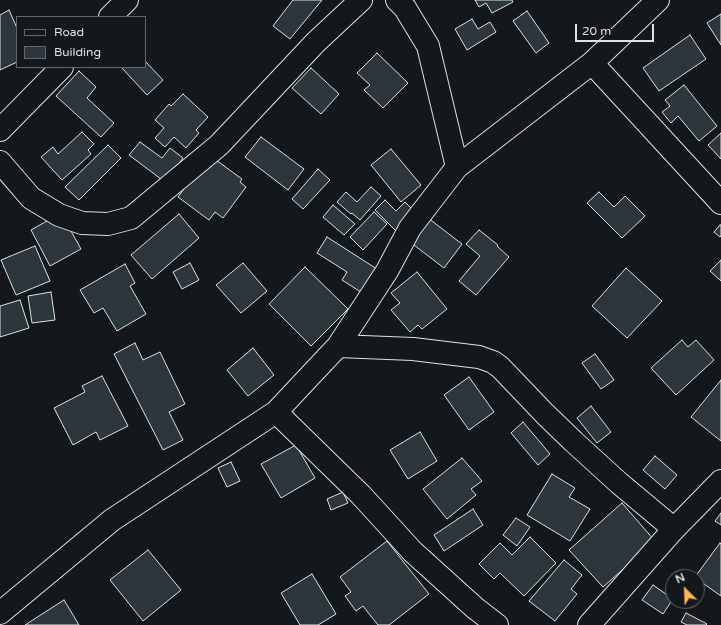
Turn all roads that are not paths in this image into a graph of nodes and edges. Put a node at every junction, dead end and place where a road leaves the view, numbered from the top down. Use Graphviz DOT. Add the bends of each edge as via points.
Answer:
graph roads {
  1 [pos="127,0"];
  2 [pos="361,0"];
  3 [pos="397,0"];
  4 [pos="658,0"];
  5 [pos="111,16"];
  6 [pos="592,63"];
  7 [pos="61,68"];
  8 [pos="0,130"];
  9 [pos="0,162"];
  10 [pos="457,167"];
  11 [pos="721,203"];
  12 [pos="338,346"];
  13 [pos="276,412"];
  14 [pos="721,481"];
  15 [pos="674,529"];
  16 [pos="0,613"];
  17 [pos="496,625"];
  18 [pos="589,625"];
  1 -- 5 [label="street"];
  2 -- 9 [label="street" via="316,42 219,145 130,218 108,224 82,223 58,215 31,198"];
  3 -- 10 [label="street" via="405,8 428,46"];
  4 -- 6 [label="street"];
  6 -- 10 [label="street"];
  6 -- 11 [label="street"];
  7 -- 8 [label="street"];
  10 -- 12 [label="street" via="410,228 387,271"];
  12 -- 13 [label="street"];
  12 -- 15 [label="street" via="413,349 480,357 493,362 619,484"];
  13 -- 16 [label="street" via="112,520"];
  13 -- 17 [label="street" via="361,495 413,552"];
  14 -- 15 [label="street"];
  15 -- 18 [label="street"];
}
